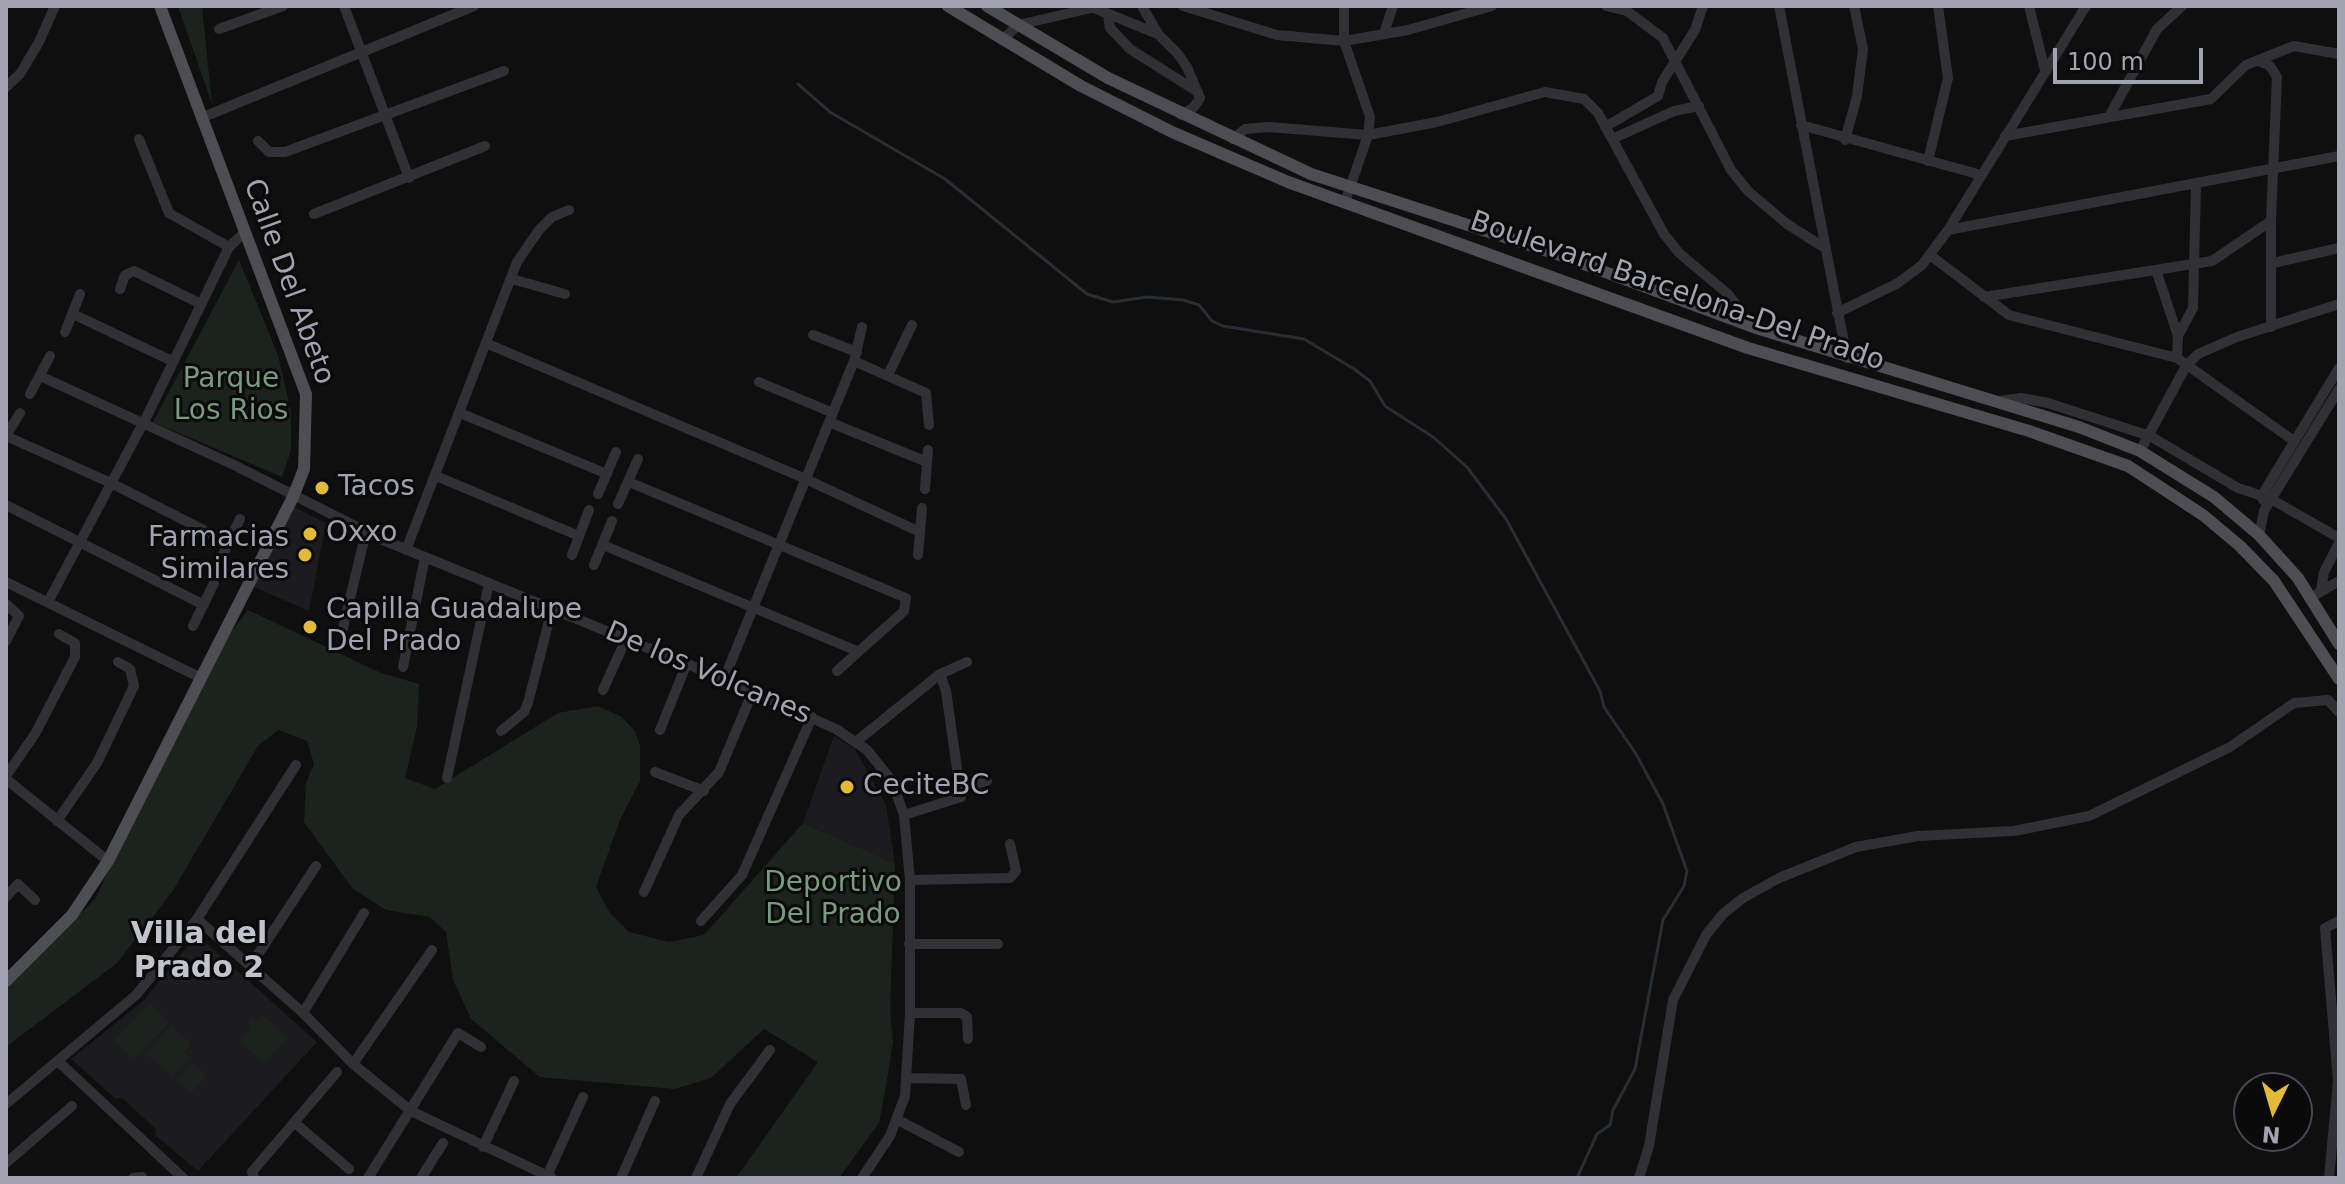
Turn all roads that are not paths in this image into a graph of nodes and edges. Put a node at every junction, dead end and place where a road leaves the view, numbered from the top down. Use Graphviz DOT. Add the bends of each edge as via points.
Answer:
graph roads {
  1 [pos="55,6"];
  2 [pos="160,6"];
  3 [pos="283,6"];
  4 [pos="344,6"];
  5 [pos="474,6"];
  6 [pos="948,6"];
  7 [pos="1142,6"];
  8 [pos="1183,6"];
  9 [pos="1344,6"];
  10 [pos="1393,6"];
  11 [pos="1492,6"];
  12 [pos="1606,6"];
  13 [pos="1703,6"];
  14 [pos="1779,6"];
  15 [pos="1854,6"];
  16 [pos="1938,6"];
  17 [pos="2029,6"];
  18 [pos="2086,6"];
  19 [pos="2182,6"];
  20 [pos="990,7"];
  21 [pos="1101,10"];
  22 [pos="1018,25"];
  23 [pos="219,29"];
  24 [pos="989,32"];
  25 [pos="1384,33"];
  26 [pos="1158,34"];
  27 [pos="1002,40"];
  28 [pos="1344,41"];
  29 [pos="362,53"];
  30 [pos="2339,54"];
  31 [pos="1676,59"];
  32 [pos="2259,61"];
  33 [pos="2045,70"];
  34 [pos="504,71"];
  35 [pos="6,87"];
  36 [pos="1198,92"];
  37 [pos="1699,106"];
  38 [pos="1181,115"];
  39 [pos="386,116"];
  40 [pos="2109,117"];
  41 [pos="201,118"];
  42 [pos="1801,125"];
  43 [pos="1605,127"];
  44 [pos="1368,135"];
  45 [pos="2005,136"];
  46 [pos="139,139"];
  47 [pos="1233,139"];
  48 [pos="1612,139"];
  49 [pos="1845,140"];
  50 [pos="258,141"];
  51 [pos="485,146"];
  52 [pos="2339,156"];
  53 [pos="1928,161"];
  54 [pos="2275,167"];
  55 [pos="1981,175"];
  56 [pos="409,178"];
  57 [pos="2196,184"];
  58 [pos="1352,186"];
  59 [pos="1345,202"];
  60 [pos="569,210"];
  61 [pos="314,214"];
  62 [pos="2271,221"];
  63 [pos="1948,230"];
  64 [pos="245,232"];
  65 [pos="229,247"];
  66 [pos="1825,248"];
  67 [pos="2339,248"];
  68 [pos="1930,255"];
  69 [pos="2273,263"];
  70 [pos="2194,264"];
  71 [pos="2156,270"];
  72 [pos="512,279"];
  73 [pos="120,289"];
  74 [pos="80,294"];
  75 [pos="565,294"];
  76 [pos="1728,294"];
  77 [pos="1984,297"];
  78 [pos="201,304"];
  79 [pos="2339,304"];
  80 [pos="1837,313"];
  81 [pos="73,314"];
  82 [pos="1716,314"];
  83 [pos="912,325"];
  84 [pos="862,327"];
  85 [pos="1753,327"];
  86 [pos="2271,327"];
  87 [pos="65,332"];
  88 [pos="813,335"];
  89 [pos="2178,336"];
  90 [pos="488,344"];
  91 [pos="50,356"];
  92 [pos="856,356"];
  93 [pos="1847,358"];
  94 [pos="172,361"];
  95 [pos="2181,362"];
  96 [pos="2339,368"];
  97 [pos="888,375"];
  98 [pos="40,376"];
  99 [pos="759,382"];
  100 [pos="2339,389"];
  101 [pos="30,394"];
  102 [pos="1997,401"];
  103 [pos="20,413"];
  104 [pos="460,413"];
  105 [pos="831,418"];
  106 [pos="929,425"];
  107 [pos="141,426"];
  108 [pos="6,436"];
  109 [pos="2150,436"];
  110 [pos="2294,441"];
  111 [pos="928,450"];
  112 [pos="2140,451"];
  113 [pos="616,452"];
  114 [pos="638,459"];
  115 [pos="927,462"];
  116 [pos="607,474"];
  117 [pos="436,476"];
  118 [pos="805,480"];
  119 [pos="629,482"];
  120 [pos="111,483"];
  121 [pos="925,489"];
  122 [pos="598,494"];
  123 [pos="293,497"];
  124 [pos="2267,497"];
  125 [pos="618,504"];
  126 [pos="6,505"];
  127 [pos="922,508"];
  128 [pos="589,510"];
  129 [pos="240,519"];
  130 [pos="612,521"];
  131 [pos="366,532"];
  132 [pos="920,532"];
  133 [pos="2259,535"];
  134 [pos="579,536"];
  135 [pos="2339,541"];
  136 [pos="78,543"];
  137 [pos="229,543"];
  138 [pos="603,545"];
  139 [pos="779,545"];
  140 [pos="406,550"];
  141 [pos="572,555"];
  142 [pos="918,555"];
  143 [pos="425,557"];
  144 [pos="219,563"];
  145 [pos="594,565"];
  146 [pos="2339,581"];
  147 [pos="6,582"];
  148 [pos="214,583"];
  149 [pos="489,583"];
  150 [pos="2317,594"];
  151 [pos="48,602"];
  152 [pos="6,604"];
  153 [pos="204,605"];
  154 [pos="753,607"];
  155 [pos="552,609"];
  156 [pos="193,626"];
  157 [pos="342,632"];
  158 [pos="59,634"];
  159 [pos="626,639"];
  160 [pos="6,641"];
  161 [pos="2339,644"];
  162 [pos="857,651"];
  163 [pos="118,662"];
  164 [pos="967,662"];
  165 [pos="687,663"];
  166 [pos="403,667"];
  167 [pos="837,671"];
  168 [pos="940,674"];
  169 [pos="2338,675"];
  170 [pos="201,678"];
  171 [pos="724,679"];
  172 [pos="603,690"];
  173 [pos="753,691"];
  174 [pos="2339,712"];
  175 [pos="812,717"];
  176 [pos="660,730"];
  177 [pos="501,731"];
  178 [pos="857,741"];
  179 [pos="296,765"];
  180 [pos="655,772"];
  181 [pos="6,777"];
  182 [pos="447,778"];
  183 [pos="987,781"];
  184 [pos="704,791"];
  185 [pos="961,792"];
  186 [pos="904,815"];
  187 [pos="57,821"];
  188 [pos="1010,844"];
  189 [pos="108,861"];
  190 [pos="316,866"];
  191 [pos="910,880"];
  192 [pos="644,892"];
  193 [pos="6,897"];
  194 [pos="35,900"];
  195 [pos="364,913"];
  196 [pos="197,919"];
  197 [pos="701,921"];
  198 [pos="2339,921"];
  199 [pos="909,944"];
  200 [pos="998,944"];
  201 [pos="432,950"];
  202 [pos="251,965"];
  203 [pos="6,981"];
  204 [pos="303,1013"];
  205 [pos="910,1013"];
  206 [pos="968,1039"];
  207 [pos="481,1047"];
  208 [pos="770,1050"];
  209 [pos="59,1062"];
  210 [pos="353,1064"];
  211 [pos="337,1072"];
  212 [pos="908,1078"];
  213 [pos="514,1081"];
  214 [pos="2339,1081"];
  215 [pos="583,1097"];
  216 [pos="655,1101"];
  217 [pos="6,1104"];
  218 [pos="966,1105"];
  219 [pos="72,1106"];
  220 [pos="411,1111"];
  221 [pos="898,1120"];
  222 [pos="295,1123"];
  223 [pos="443,1143"];
  224 [pos="483,1147"];
  225 [pos="959,1152"];
  226 [pos="6,1163"];
  227 [pos="349,1169"];
  228 [pos="550,1177"];
  229 [pos="183,1178"];
  230 [pos="254,1178"];
  231 [pos="368,1178"];
  232 [pos="421,1178"];
  233 [pos="621,1178"];
  234 [pos="696,1178"];
  235 [pos="863,1178"];
  236 [pos="1639,1178"];
  237 [pos="2329,1178"];
  1 -- 35 [label="street" via="33,53"];
  2 -- 41 [label="main road, Calle Del Abeto"];
  3 -- 23 [label="street"];
  4 -- 29 [label="street"];
  5 -- 29 [label="street"];
  6 -- 24 [label="main road, Boulevard Barcelona-Del Prado"];
  7 -- 26 [label="street"];
  8 -- 28 [label="street" via="1277,35"];
  9 -- 28 [label="street"];
  10 -- 25 [label="street"];
  11 -- 25 [label="street"];
  12 -- 31 [label="street" via="1647,24"];
  13 -- 31 [label="street"];
  14 -- 42 [label="street"];
  15 -- 49 [label="street" via="1863,49"];
  16 -- 53 [label="street" via="1948,78"];
  17 -- 33 [label="street"];
  18 -- 33 [label="street"];
  19 -- 40 [label="street" via="2157,29"];
  20 -- 22 [label="main road, Boulevard Barcelona-Del Prado"];
  20 -- 24 [label="street"];
  21 -- 22 [label="street"];
  21 -- 26 [label="street"];
  21 -- 36 [label="street" via="1114,35 1130,49"];
  22 -- 27 [label="street"];
  22 -- 38 [label="main road, Boulevard Barcelona-Del Prado"];
  24 -- 27 [label="main road, Boulevard Barcelona-Del Prado"];
  25 -- 28 [label="street"];
  26 -- 36 [label="street" via="1187,67"];
  27 -- 59 [label="main road, Boulevard Barcelona-Del Prado" via="1172,132"];
  28 -- 44 [label="street" via="1368,105"];
  29 -- 39 [label="street"];
  29 -- 41 [label="street"];
  30 -- 32 [label="street" via="2294,46"];
  31 -- 37 [label="street"];
  31 -- 43 [label="street" via="1658,96"];
  32 -- 40 [label="street" via="2246,65 2211,99"];
  32 -- 54 [label="street" via="2277,77"];
  33 -- 45 [label="street"];
  34 -- 39 [label="street"];
  36 -- 38 [label="street" via="1198,103"];
  37 -- 48 [label="street" via="1674,111"];
  37 -- 66 [label="street" via="1731,170 1748,191"];
  38 -- 47 [label="main road, Boulevard Barcelona-Del Prado"];
  39 -- 50 [label="street" via="276,154"];
  39 -- 56 [label="street"];
  40 -- 45 [label="street"];
  41 -- 64 [label="main road, Calle Del Abeto"];
  42 -- 49 [label="street"];
  42 -- 66 [label="street"];
  43 -- 44 [label="street" via="1584,99 1545,92"];
  43 -- 48 [label="street"];
  44 -- 47 [label="street" via="1269,127 1245,129"];
  44 -- 58 [label="street"];
  45 -- 55 [label="street"];
  46 -- 65 [label="street" via="169,213"];
  47 -- 58 [label="main road, Boulevard Barcelona-Del Prado"];
  48 -- 76 [label="street" via="1664,234"];
  49 -- 53 [label="street"];
  51 -- 56 [label="street"];
  52 -- 54 [label="street"];
  53 -- 55 [label="street"];
  54 -- 57 [label="street"];
  54 -- 62 [label="street"];
  55 -- 63 [label="street"];
  56 -- 61 [label="street"];
  57 -- 63 [label="street"];
  57 -- 70 [label="street"];
  58 -- 59 [label="street"];
  58 -- 82 [label="main road, Boulevard Barcelona-Del Prado"];
  59 -- 169 [label="main road, Boulevard Barcelona-Del Prado" via="1748,348 2029,431 2128,466 2240,546 2274,581"];
  60 -- 72 [label="street" via="539,230"];
  62 -- 69 [label="street"];
  62 -- 70 [label="street" via="2227,254"];
  63 -- 68 [label="street"];
  64 -- 65 [label="street"];
  64 -- 123 [label="main road, Calle Del Abeto" via="306,394 304,469"];
  65 -- 78 [label="street"];
  66 -- 80 [label="street"];
  67 -- 69 [label="street"];
  68 -- 77 [label="street"];
  68 -- 80 [label="street" via="1898,283"];
  69 -- 86 [label="street"];
  70 -- 71 [label="street"];
  70 -- 89 [label="street" via="2193,308"];
  71 -- 77 [label="street"];
  71 -- 89 [label="street"];
  72 -- 75 [label="street"];
  72 -- 90 [label="street"];
  73 -- 78 [label="street" via="125,275 134,271"];
  74 -- 81 [label="street"];
  76 -- 82 [label="street"];
  76 -- 85 [label="street"];
  77 -- 95 [label="street" via="2009,315"];
  78 -- 94 [label="street"];
  79 -- 86 [label="street"];
  80 -- 93 [label="street"];
  81 -- 87 [label="street"];
  81 -- 94 [label="street"];
  82 -- 85 [label="main road, Boulevard Barcelona-Del Prado"];
  83 -- 97 [label="street"];
  84 -- 92 [label="street"];
  85 -- 93 [label="main road, Boulevard Barcelona-Del Prado"];
  86 -- 95 [label="street"];
  88 -- 92 [label="street"];
  89 -- 95 [label="street"];
  90 -- 104 [label="street"];
  90 -- 118 [label="street"];
  91 -- 98 [label="street"];
  92 -- 97 [label="street"];
  92 -- 105 [label="street"];
  93 -- 102 [label="main road, Boulevard Barcelona-Del Prado"];
  94 -- 107 [label="street"];
  95 -- 109 [label="street"];
  95 -- 110 [label="street"];
  96 -- 110 [label="street"];
  97 -- 106 [label="street" via="926,393"];
  98 -- 101 [label="street"];
  98 -- 107 [label="street, De los Volcanes"];
  99 -- 105 [label="street"];
  100 -- 124 [label="street"];
  102 -- 109 [label="street" via="2048,403"];
  102 -- 112 [label="main road, Boulevard Barcelona-Del Prado"];
  103 -- 108 [label="street"];
  104 -- 116 [label="street"];
  104 -- 117 [label="street"];
  105 -- 115 [label="street"];
  105 -- 118 [label="street"];
  107 -- 120 [label="street"];
  107 -- 123 [label="street, De los Volcanes" via="234,465"];
  108 -- 120 [label="street"];
  109 -- 112 [label="street"];
  109 -- 124 [label="street" via="2238,488"];
  110 -- 124 [label="street"];
  111 -- 115 [label="street"];
  112 -- 133 [label="main road, Boulevard Barcelona-Del Prado" via="2214,497"];
  113 -- 116 [label="street"];
  114 -- 119 [label="street"];
  115 -- 121 [label="street"];
  116 -- 122 [label="street"];
  117 -- 134 [label="street"];
  117 -- 140 [label="street"];
  118 -- 132 [label="street"];
  118 -- 139 [label="street"];
  119 -- 125 [label="street"];
  119 -- 139 [label="street"];
  120 -- 136 [label="street"];
  120 -- 137 [label="street"];
  123 -- 131 [label="street, De los Volcanes"];
  123 -- 170 [label="main road, Calle Del Abeto"];
  124 -- 133 [label="street"];
  124 -- 135 [label="street"];
  126 -- 136 [label="street"];
  127 -- 132 [label="street"];
  128 -- 134 [label="street"];
  129 -- 137 [label="street"];
  130 -- 138 [label="street"];
  131 -- 140 [label="street, De los Volcanes"];
  131 -- 157 [label="street"];
  132 -- 142 [label="street"];
  133 -- 150 [label="main road, Boulevard Barcelona-Del Prado"];
  134 -- 141 [label="street"];
  135 -- 150 [label="street"];
  136 -- 151 [label="street"];
  136 -- 153 [label="street"];
  137 -- 144 [label="street"];
  138 -- 145 [label="street"];
  138 -- 154 [label="street"];
  139 -- 154 [label="street"];
  139 -- 162 [label="street" via="903,595 907,604"];
  140 -- 143 [label="street, De los Volcanes"];
  143 -- 149 [label="street, De los Volcanes"];
  143 -- 166 [label="street"];
  146 -- 150 [label="street"];
  147 -- 151 [label="street"];
  148 -- 153 [label="street"];
  149 -- 155 [label="street, De los Volcanes"];
  149 -- 182 [label="street"];
  150 -- 161 [label="main road, Boulevard Barcelona-Del Prado"];
  151 -- 170 [label="street"];
  152 -- 160 [label="street" via="19,616"];
  153 -- 156 [label="street"];
  154 -- 162 [label="street"];
  154 -- 171 [label="street"];
  155 -- 159 [label="street, De los Volcanes"];
  155 -- 177 [label="street" via="528,703"];
  158 -- 181 [label="street" via="75,643 75,657"];
  159 -- 165 [label="street, De los Volcanes"];
  159 -- 172 [label="street"];
  162 -- 167 [label="street"];
  163 -- 187 [label="street" via="133,673 134,686 97,763"];
  164 -- 168 [label="street"];
  165 -- 171 [label="street, De los Volcanes"];
  165 -- 176 [label="street"];
  168 -- 178 [label="street"];
  168 -- 185 [label="street"];
  170 -- 189 [label="main road, Calle Del Abeto"];
  171 -- 173 [label="street, De los Volcanes"];
  173 -- 175 [label="street, De los Volcanes"];
  173 -- 184 [label="street" via="719,772"];
  174 -- 236 [label="street" via="2328,700 2294,703 2230,747 2089,816 2014,831 1918,836 1856,847 1743,898 1706,935 1673,1000"];
  175 -- 178 [label="street, De los Volcanes"];
  175 -- 197 [label="street" via="742,875"];
  178 -- 186 [label="street" via="892,781"];
  179 -- 196 [label="street"];
  180 -- 184 [label="street"];
  181 -- 187 [label="street"];
  183 -- 185 [label="street"];
  184 -- 192 [label="street" via="672,826"];
  185 -- 186 [label="street"];
  186 -- 191 [label="street"];
  187 -- 189 [label="street"];
  188 -- 191 [label="street" via="1016,863 1016,874 1010,878"];
  189 -- 203 [label="main road, Calle Del Abeto" via="72,915"];
  190 -- 202 [label="street"];
  191 -- 199 [label="street"];
  193 -- 194 [label="street" via="18,884"];
  195 -- 204 [label="street"];
  196 -- 202 [label="street"];
  196 -- 209 [label="street" via="136,995"];
  198 -- 214 [label="street" via="2325,928"];
  199 -- 200 [label="street"];
  199 -- 205 [label="street"];
  201 -- 210 [label="street"];
  202 -- 204 [label="street"];
  204 -- 210 [label="street"];
  205 -- 206 [label="street" via="965,1015"];
  205 -- 212 [label="street"];
  207 -- 220 [label="street" via="458,1033"];
  208 -- 234 [label="street" via="730,1104"];
  209 -- 217 [label="street"];
  209 -- 229 [label="street"];
  210 -- 220 [label="street"];
  211 -- 222 [label="street"];
  212 -- 218 [label="street" via="958,1077"];
  212 -- 221 [label="street"];
  213 -- 224 [label="street"];
  214 -- 237 [label="street"];
  215 -- 228 [label="street"];
  216 -- 233 [label="street"];
  219 -- 226 [label="street"];
  220 -- 224 [label="street"];
  220 -- 231 [label="street"];
  221 -- 225 [label="street"];
  221 -- 235 [label="street"];
  222 -- 227 [label="street"];
  222 -- 230 [label="street" via="252,1172"];
  223 -- 232 [label="street"];
  224 -- 228 [label="street"];
}
